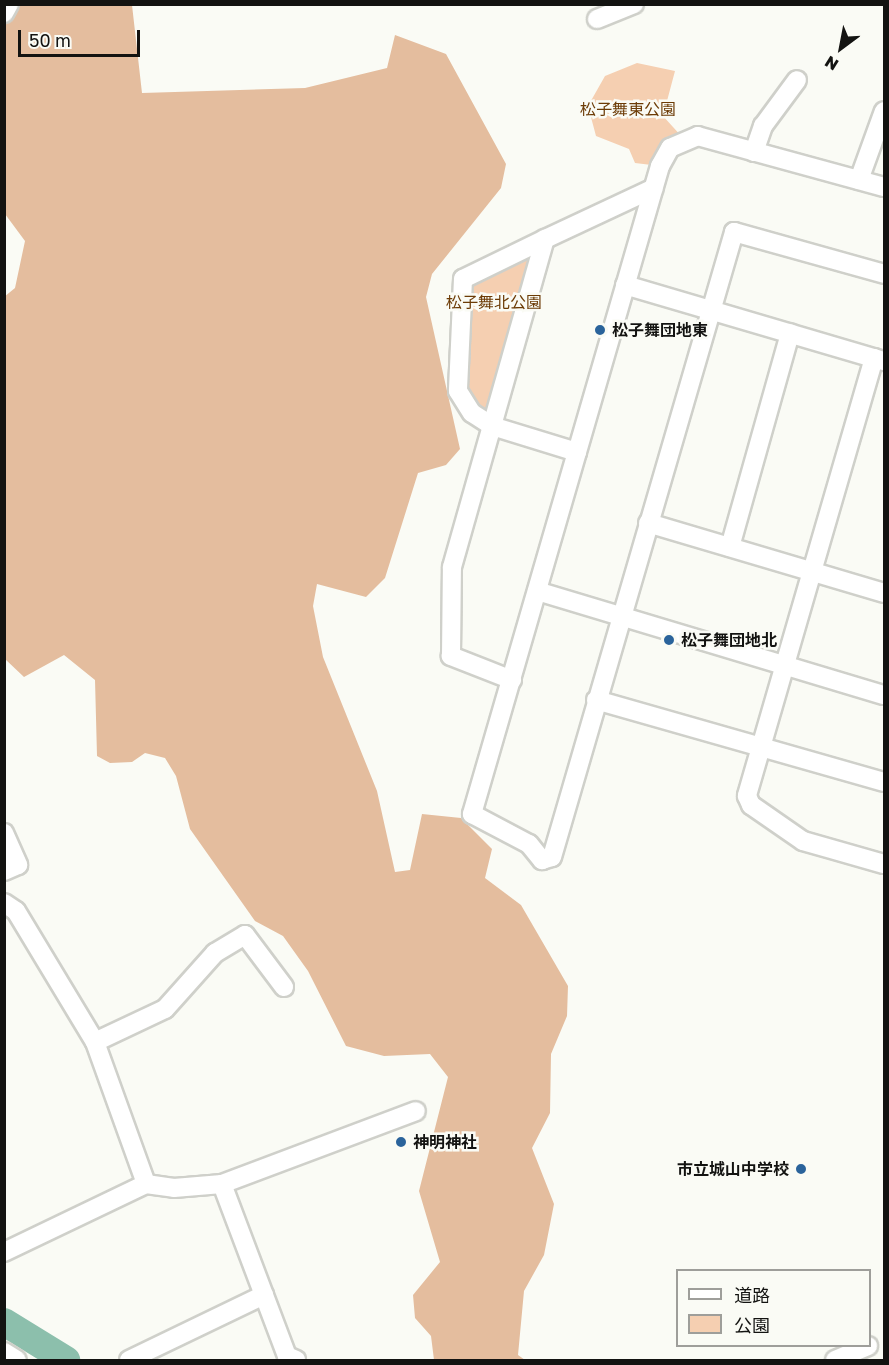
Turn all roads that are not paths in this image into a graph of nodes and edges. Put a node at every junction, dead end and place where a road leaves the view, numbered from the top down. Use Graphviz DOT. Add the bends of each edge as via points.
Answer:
graph roads {
  1 [pos="9,4"];
  2 [pos="633,4"];
  3 [pos="4,13"];
  4 [pos="597,19"];
  5 [pos="797,80"];
  6 [pos="885,111"];
  7 [pos="754,152"];
  8 [pos="859,180"];
  9 [pos="885,187"];
  10 [pos="654,188"];
  11 [pos="545,239"];
  12 [pos="885,274"];
  13 [pos="625,285"];
  14 [pos="711,310"];
  15 [pos="790,333"];
  16 [pos="879,359"];
  17 [pos="492,426"];
  18 [pos="577,452"];
  19 [pos="648,523"];
  20 [pos="730,548"];
  21 [pos="812,572"];
  22 [pos="537,591"];
  23 [pos="885,593"];
  24 [pos="621,616"];
  25 [pos="785,665"];
  26 [pos="512,680"];
  27 [pos="885,695"];
  28 [pos="596,700"];
  29 [pos="761,747"];
  30 [pos="885,782"];
  31 [pos="4,834"];
  32 [pos="885,864"];
  33 [pos="4,871"];
  34 [pos="4,903"];
  35 [pos="284,987"];
  36 [pos="95,1042"];
  37 [pos="416,1111"];
  38 [pos="146,1184"];
  39 [pos="222,1184"];
  40 [pos="4,1252"];
  41 [pos="264,1295"];
  42 [pos="864,1347"];
  43 [pos="4,1352"];
  44 [pos="17,1360"];
  45 [pos="129,1360"];
  46 [pos="296,1360"];
  47 [pos="835,1360"];
  1 -- 3 [label="street"];
  2 -- 4 [label="street"];
  5 -- 7 [label="street" via="763,126"];
  6 -- 8 [label="street"];
  7 -- 8 [label="street"];
  7 -- 10 [label="street" via="698,136 683,138 660,166"];
  8 -- 9 [label="street"];
  10 -- 11 [label="street"];
  10 -- 13 [label="street"];
  11 -- 17 [label="street"];
  11 -- 17 [label="street" via="463,279 458,391 472,413"];
  12 -- 14 [label="street" via="734,232"];
  13 -- 14 [label="street"];
  13 -- 18 [label="street"];
  14 -- 15 [label="street"];
  14 -- 19 [label="street"];
  15 -- 16 [label="street"];
  15 -- 20 [label="street"];
  16 -- 21 [label="street"];
  17 -- 18 [label="street"];
  17 -- 26 [label="street" via="452,567 451,656"];
  18 -- 22 [label="street"];
  19 -- 20 [label="street"];
  19 -- 24 [label="street"];
  20 -- 21 [label="street"];
  21 -- 23 [label="street"];
  21 -- 25 [label="street"];
  22 -- 24 [label="street"];
  22 -- 26 [label="street"];
  24 -- 25 [label="street"];
  24 -- 28 [label="street"];
  25 -- 27 [label="street"];
  25 -- 29 [label="street"];
  26 -- 28 [label="street" via="472,814 528,844 542,860 552,857"];
  28 -- 29 [label="street"];
  29 -- 30 [label="street"];
  29 -- 32 [label="street" via="747,796 752,805 803,841"];
  31 -- 33 [label="street" via="18,865"];
  34 -- 36 [label="street" via="16,911"];
  35 -- 36 [label="street" via="245,935 215,954 165,1009"];
  36 -- 38 [label="street"];
  37 -- 39 [label="street"];
  38 -- 39 [label="street" via="174,1188"];
  38 -- 40 [label="street"];
  39 -- 41 [label="street"];
  41 -- 45 [label="street"];
  41 -- 46 [label="street" via="287,1356"];
  42 -- 47 [label="street"];
  43 -- 44 [label="street"];
}
